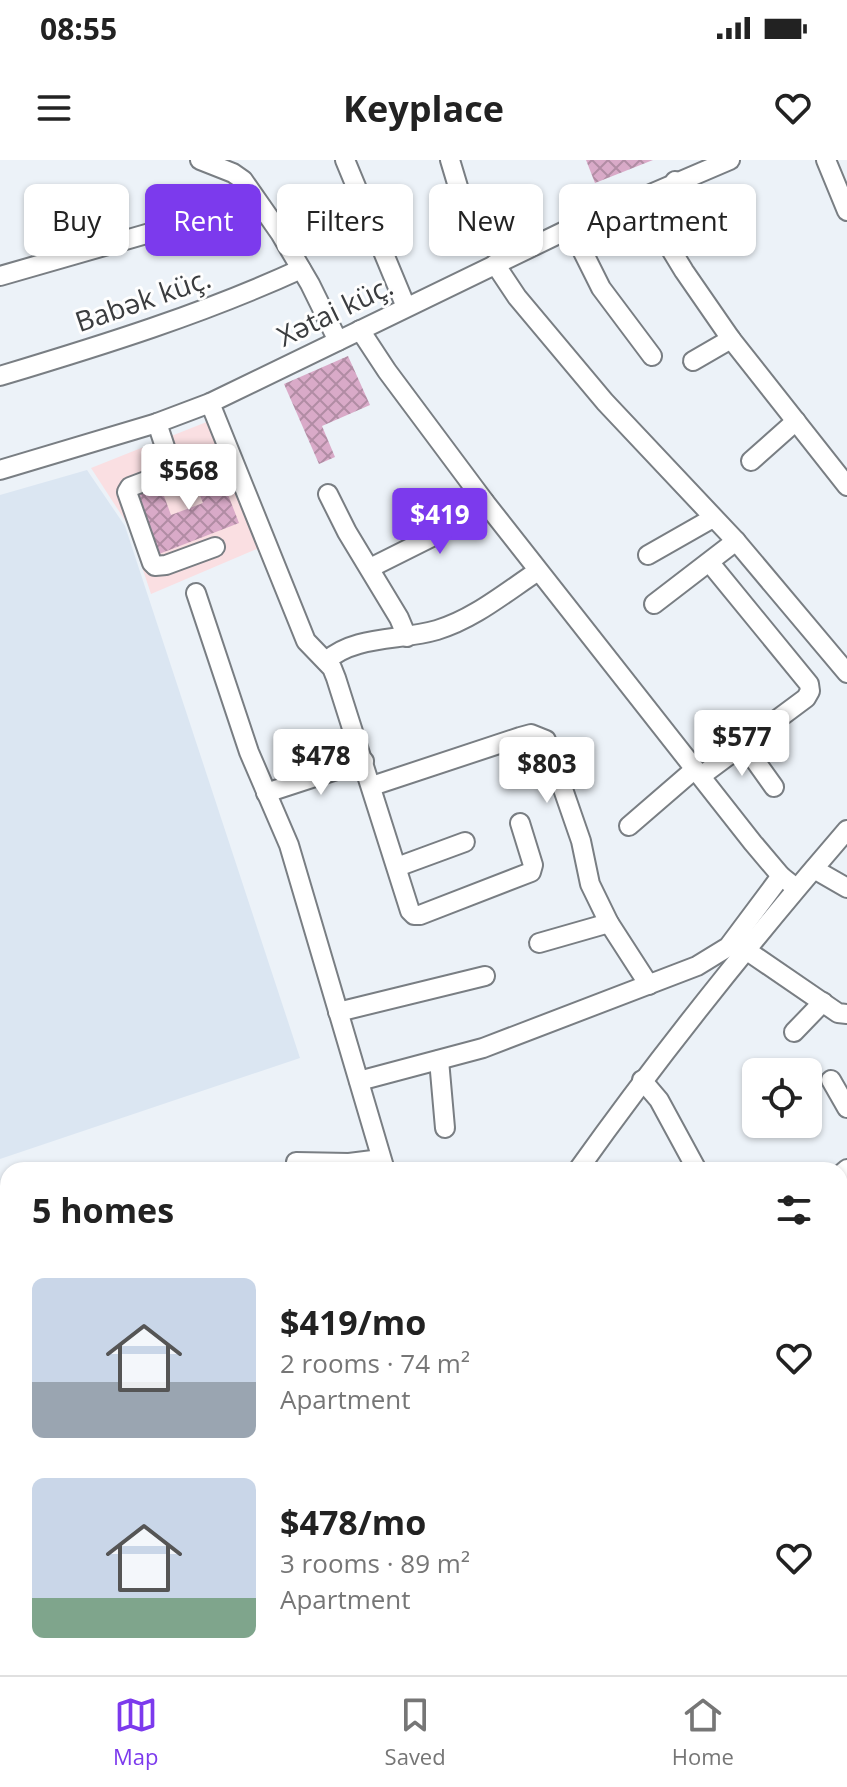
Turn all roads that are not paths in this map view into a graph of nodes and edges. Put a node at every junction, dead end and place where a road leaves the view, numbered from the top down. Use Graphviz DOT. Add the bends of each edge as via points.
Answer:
graph roads {
  1 [pos="200,160"];
  2 [pos="345,160"];
  3 [pos="450,160"];
  4 [pos="730,160"];
  5 [pos="826,160"];
  6 [pos="693,166"];
  7 [pos="240,168"];
  8 [pos="675,181"];
  9 [pos="457,184"];
  10 [pos="668,184"];
  11 [pos="677,184"];
  12 [pos="261,208"];
  13 [pos="847,211"];
  14 [pos="145,234"];
  15 [pos="559,234"];
  16 [pos="585,256"];
  17 [pos="675,256"];
  18 [pos="495,264"];
  19 [pos="301,269"];
  20 [pos="0,276"];
  21 [pos="406,307"];
  22 [pos="360,330"];
  23 [pos="731,339"];
  24 [pos="338,341"];
  25 [pos="652,356"];
  26 [pos="693,361"];
  27 [pos="0,376"];
  28 [pos="210,403"];
  29 [pos="796,421"];
  30 [pos="157,423"];
  31 [pos="751,461"];
  32 [pos="0,470"];
  33 [pos="847,486"];
  34 [pos="328,494"];
  35 [pos="484,501"];
  36 [pos="713,518"];
  37 [pos="736,541"];
  38 [pos="215,547"];
  39 [pos="648,555"];
  40 [pos="710,563"];
  41 [pos="370,568"];
  42 [pos="538,571"];
  43 [pos="196,593"];
  44 [pos="654,604"];
  45 [pos="407,637"];
  46 [pos="326,661"];
  47 [pos="847,673"];
  48 [pos="744,745"];
  49 [pos="364,761"];
  50 [pos="698,772"];
  51 [pos="372,786"];
  52 [pos="774,787"];
  53 [pos="266,793"];
  54 [pos="520,823"];
  55 [pos="629,826"];
  56 [pos="847,830"];
  57 [pos="465,842"];
  58 [pos="397,867"];
  59 [pos="814,869"];
  60 [pos="789,882"];
  61 [pos="847,888"];
  62 [pos="609,923"];
  63 [pos="539,943"];
  64 [pos="746,950"];
  65 [pos="485,976"];
  66 [pos="649,985"];
  67 [pos="823,1002"];
  68 [pos="338,1012"];
  69 [pos="847,1014"];
  70 [pos="794,1032"];
  71 [pos="439,1060"];
  72 [pos="642,1080"];
  73 [pos="831,1080"];
  74 [pos="359,1081"];
  75 [pos="847,1108"];
  76 [pos="445,1128"];
  77 [pos="382,1162"];
  78 [pos="584,1162"];
  79 [pos="693,1162"];
  1 -- 7 [label="street"];
  2 -- 21 [label="street"];
  3 -- 9 [label="street"];
  4 -- 6 [label="street, Xətai küç."];
  5 -- 13 [label="street"];
  6 -- 8 [label="street, Xətai küç."];
  8 -- 10 [label="street, Xətai küç."];
  8 -- 11 [label="street"];
  12 -- 19 [label="street"];
  14 -- 20 [label="street"];
  15 -- 18 [label="street, Xətai küç."];
  16 -- 25 [label="street" via="601,288"];
  17 -- 23 [label="street"];
  18 -- 21 [label="street, Xətai küç."];
  18 -- 36 [label="street" via="605,402"];
  19 -- 24 [label="street"];
  19 -- 27 [label="street, Babək küç." via="162,327"];
  21 -- 22 [label="street, Xətai küç."];
  22 -- 24 [label="street, Xətai küç."];
  22 -- 35 [label="street"];
  23 -- 26 [label="street"];
  23 -- 29 [label="street"];
  24 -- 28 [label="street, Xətai küç."];
  28 -- 30 [label="street, Xətai küç."];
  28 -- 46 [label="street" via="306,641"];
  29 -- 31 [label="street"];
  29 -- 33 [label="street"];
  30 -- 32 [label="street, Xətai küç."];
  30 -- 38 [label="street" via="170,470 127,492 152,563 166,565"];
  34 -- 41 [label="street"];
  35 -- 41 [label="street" via="430,538"];
  35 -- 42 [label="street"];
  36 -- 37 [label="street"];
  36 -- 39 [label="street"];
  37 -- 40 [label="street"];
  37 -- 47 [label="street"];
  40 -- 44 [label="street"];
  40 -- 48 [label="street" via="809,684 806,698"];
  41 -- 45 [label="street"];
  42 -- 45 [label="street" via="457,622"];
  42 -- 50 [label="street"];
  43 -- 53 [label="street"];
  45 -- 46 [label="street" via="355,644"];
  46 -- 49 [label="street"];
  48 -- 50 [label="street"];
  48 -- 52 [label="street"];
  49 -- 51 [label="street"];
  49 -- 53 [label="street"];
  50 -- 55 [label="street"];
  50 -- 60 [label="street"];
  51 -- 58 [label="street"];
  51 -- 62 [label="street" via="520,737 540,736 550,748 590,884"];
  53 -- 68 [label="street" via="289,845"];
  54 -- 58 [label="street" via="531,872 420,915 410,911"];
  56 -- 59 [label="street"];
  57 -- 58 [label="street"];
  59 -- 60 [label="street"];
  59 -- 61 [label="street"];
  60 -- 64 [label="street"];
  60 -- 66 [label="street" via="716,956"];
  62 -- 63 [label="street"];
  62 -- 66 [label="street"];
  64 -- 67 [label="street"];
  64 -- 72 [label="street"];
  65 -- 68 [label="street"];
  66 -- 71 [label="street"];
  67 -- 69 [label="street"];
  67 -- 70 [label="street"];
  68 -- 74 [label="street"];
  71 -- 74 [label="street"];
  71 -- 76 [label="street"];
  72 -- 78 [label="street"];
  72 -- 79 [label="street"];
  73 -- 75 [label="street"];
  74 -- 77 [label="street"];
}
